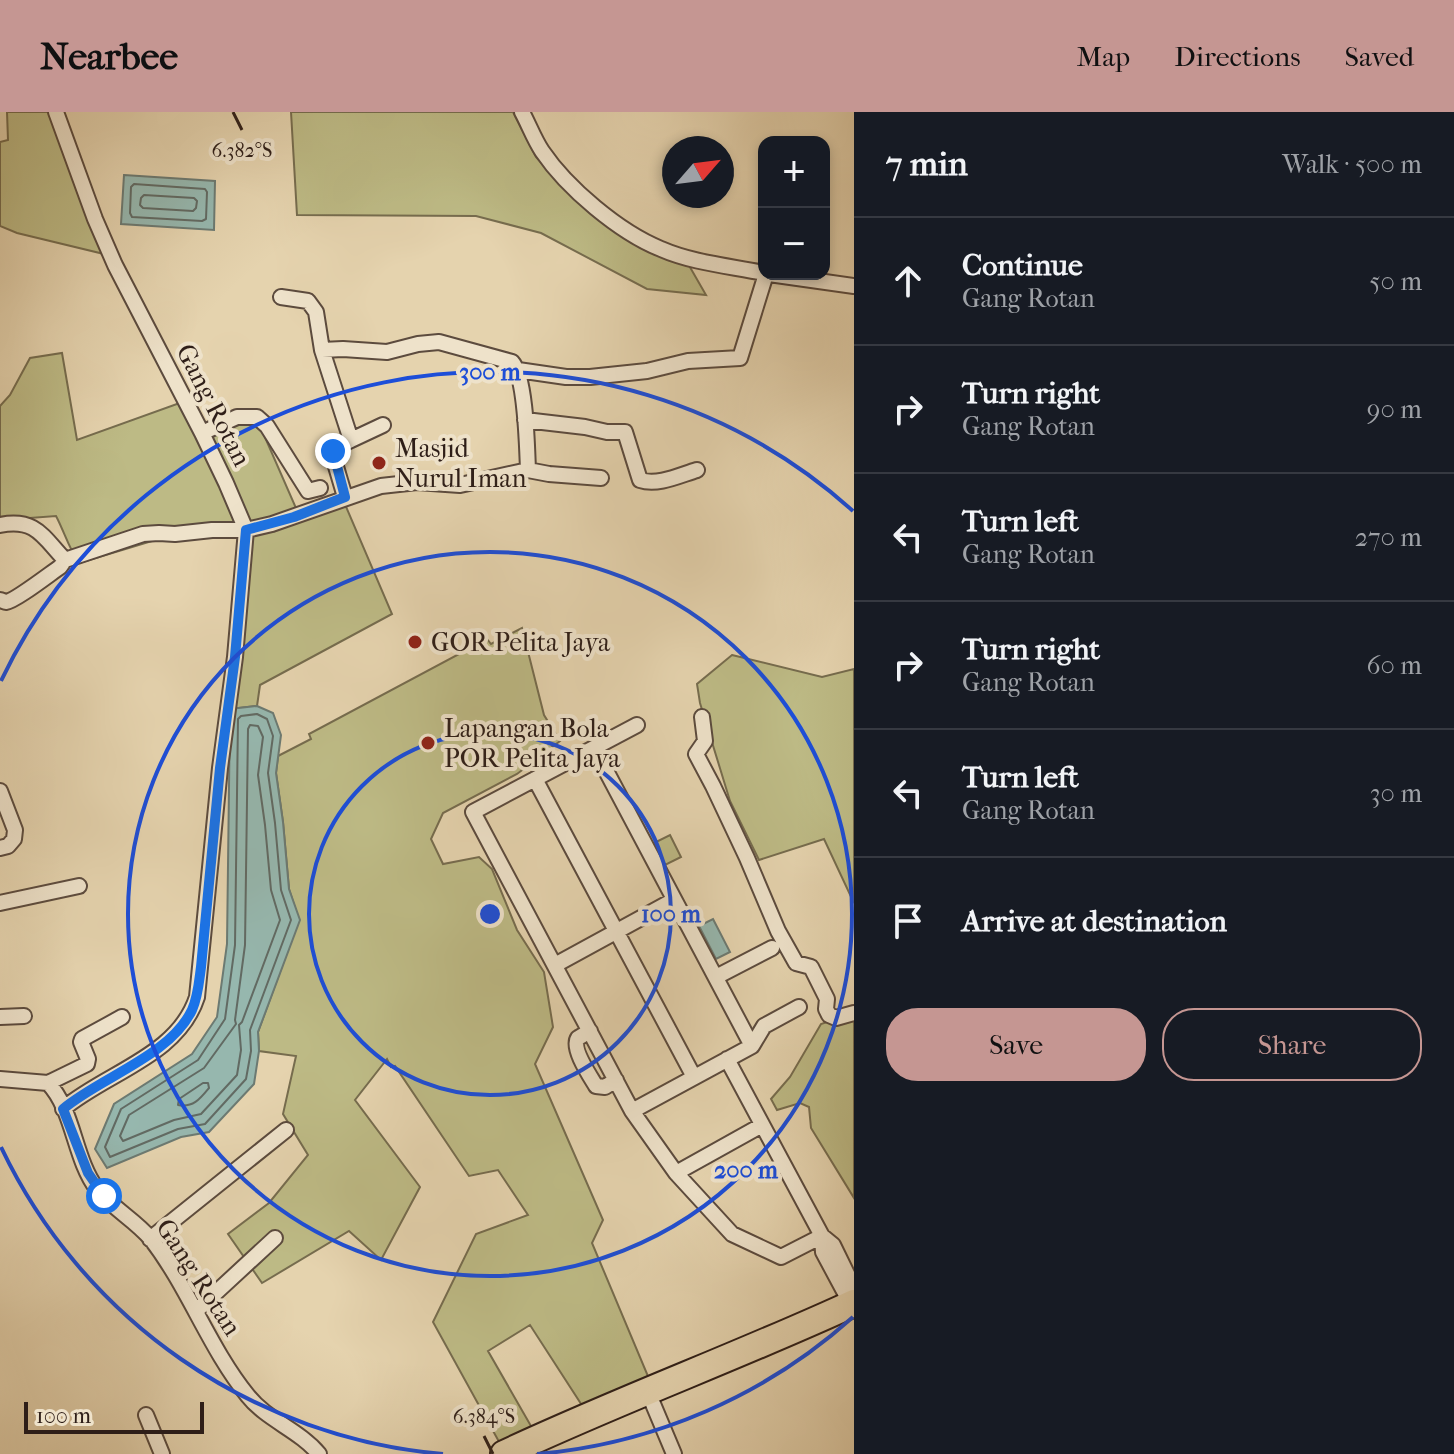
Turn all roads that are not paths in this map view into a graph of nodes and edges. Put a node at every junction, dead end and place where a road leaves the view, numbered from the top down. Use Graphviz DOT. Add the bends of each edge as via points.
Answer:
graph roads {
  1 [pos="56,112"];
  2 [pos="522,112"];
  3 [pos="758,272"];
  4 [pos="765,280"];
  5 [pos="810,280"];
  6 [pos="854,286"];
  7 [pos="281,297"];
  8 [pos="322,350"];
  9 [pos="518,370"];
  10 [pos="525,420"];
  11 [pos="383,425"];
  12 [pos="202,433"];
  13 [pos="351,440"];
  14 [pos="528,470"];
  15 [pos="697,470"];
  16 [pos="601,478"];
  17 [pos="320,488"];
  18 [pos="345,497"];
  19 [pos="0,525"];
  20 [pos="246,530"];
  21 [pos="65,560"];
  22 [pos="0,600"];
  23 [pos="702,717"];
  24 [pos="637,725"];
  25 [pos="594,748"];
  26 [pos="535,779"];
  27 [pos="0,791"];
  28 [pos="0,848"];
  29 [pos="79,886"];
  30 [pos="674,900"];
  31 [pos="0,903"];
  32 [pos="616,932"];
  33 [pos="772,948"];
  34 [pos="555,965"];
  35 [pos="716,977"];
  36 [pos="799,1007"];
  37 [pos="854,1013"];
  38 [pos="24,1016"];
  39 [pos="0,1017"];
  40 [pos="122,1017"];
  41 [pos="752,1046"];
  42 [pos="727,1059"];
  43 [pos="694,1077"];
  44 [pos="0,1079"];
  45 [pos="48,1083"];
  46 [pos="63,1109"];
  47 [pos="632,1111"];
  48 [pos="762,1125"];
  49 [pos="286,1130"];
  50 [pos="676,1173"];
  51 [pos="822,1236"];
  52 [pos="275,1238"];
  53 [pos="150,1239"];
  54 [pos="854,1304"];
  55 [pos="196,1311"];
  56 [pos="653,1404"];
  57 [pos="146,1415"];
  58 [pos="585,1425"];
  59 [pos="162,1454"];
  60 [pos="319,1454"];
  61 [pos="504,1454"];
  62 [pos="536,1454"];
  63 [pos="674,1454"];
  1 -- 12 [label="street, Gang Rotan" via="95,219"];
  2 -- 3 [label="street" via="541,150 602,213 661,249"];
  4 -- 9 [label="street" via="740,358 590,377"];
  5 -- 6 [label="street"];
  7 -- 8 [label="street" via="312,305"];
  8 -- 9 [label="street" via="387,352 439,342 512,362"];
  8 -- 13 [label="street"];
  9 -- 10 [label="street"];
  10 -- 14 [label="street"];
  10 -- 15 [label="street" via="625,432 640,480 647,483"];
  11 -- 13 [label="street"];
  12 -- 17 [label="street" via="237,417 257,417 308,491"];
  12 -- 20 [label="street, Gang Rotan"];
  13 -- 18 [label="street" via="332,453"];
  14 -- 16 [label="street"];
  14 -- 18 [label="street" via="460,485 381,486"];
  18 -- 20 [label="street"];
  19 -- 21 [label="street" via="34,527"];
  20 -- 21 [label="street" via="143,534"];
  20 -- 46 [label="street, Gang Rotan" via="197,997 180,1028 158,1048"];
  21 -- 22 [label="street" via="9,602"];
  23 -- 37 [label="street" via="705,741 696,756 778,931 796,963 810,966 829,1015"];
  24 -- 25 [label="street"];
  25 -- 26 [label="street"];
  25 -- 30 [label="street"];
  26 -- 32 [label="street"];
  26 -- 34 [label="street" via="473,812"];
  27 -- 28 [label="street" via="15,830 14,839"];
  29 -- 31 [label="street"];
  30 -- 32 [label="street"];
  30 -- 35 [label="street"];
  32 -- 34 [label="street"];
  32 -- 43 [label="street"];
  33 -- 35 [label="street"];
  34 -- 47 [label="street" via="590,1031 579,1037 576,1048 596,1086 616,1080"];
  35 -- 41 [label="street"];
  36 -- 41 [label="street" via="764,1026"];
  38 -- 39 [label="street"];
  40 -- 45 [label="street" via="82,1039 87,1064"];
  41 -- 42 [label="street"];
  42 -- 43 [label="street"];
  42 -- 48 [label="street"];
  43 -- 47 [label="street"];
  44 -- 45 [label="street"];
  45 -- 46 [label="street, Gang Rotan"];
  46 -- 53 [label="street, Gang Rotan" via="93,1183"];
  47 -- 50 [label="street"];
  48 -- 50 [label="street"];
  48 -- 51 [label="street"];
  49 -- 53 [label="street"];
  50 -- 51 [label="street" via="732,1234 781,1257"];
  51 -- 54 [label="street" via="823,1252"];
  52 -- 55 [label="street"];
  53 -- 55 [label="street, Gang Rotan"];
  54 -- 56 [label="highway" via="722,1376"];
  54 -- 58 [label="highway"];
  55 -- 60 [label="street, Gang Rotan" via="247,1396"];
  56 -- 58 [label="highway"];
  56 -- 63 [label="street"];
  57 -- 59 [label="street"];
  58 -- 61 [label="highway"];
  58 -- 62 [label="highway"];
}
